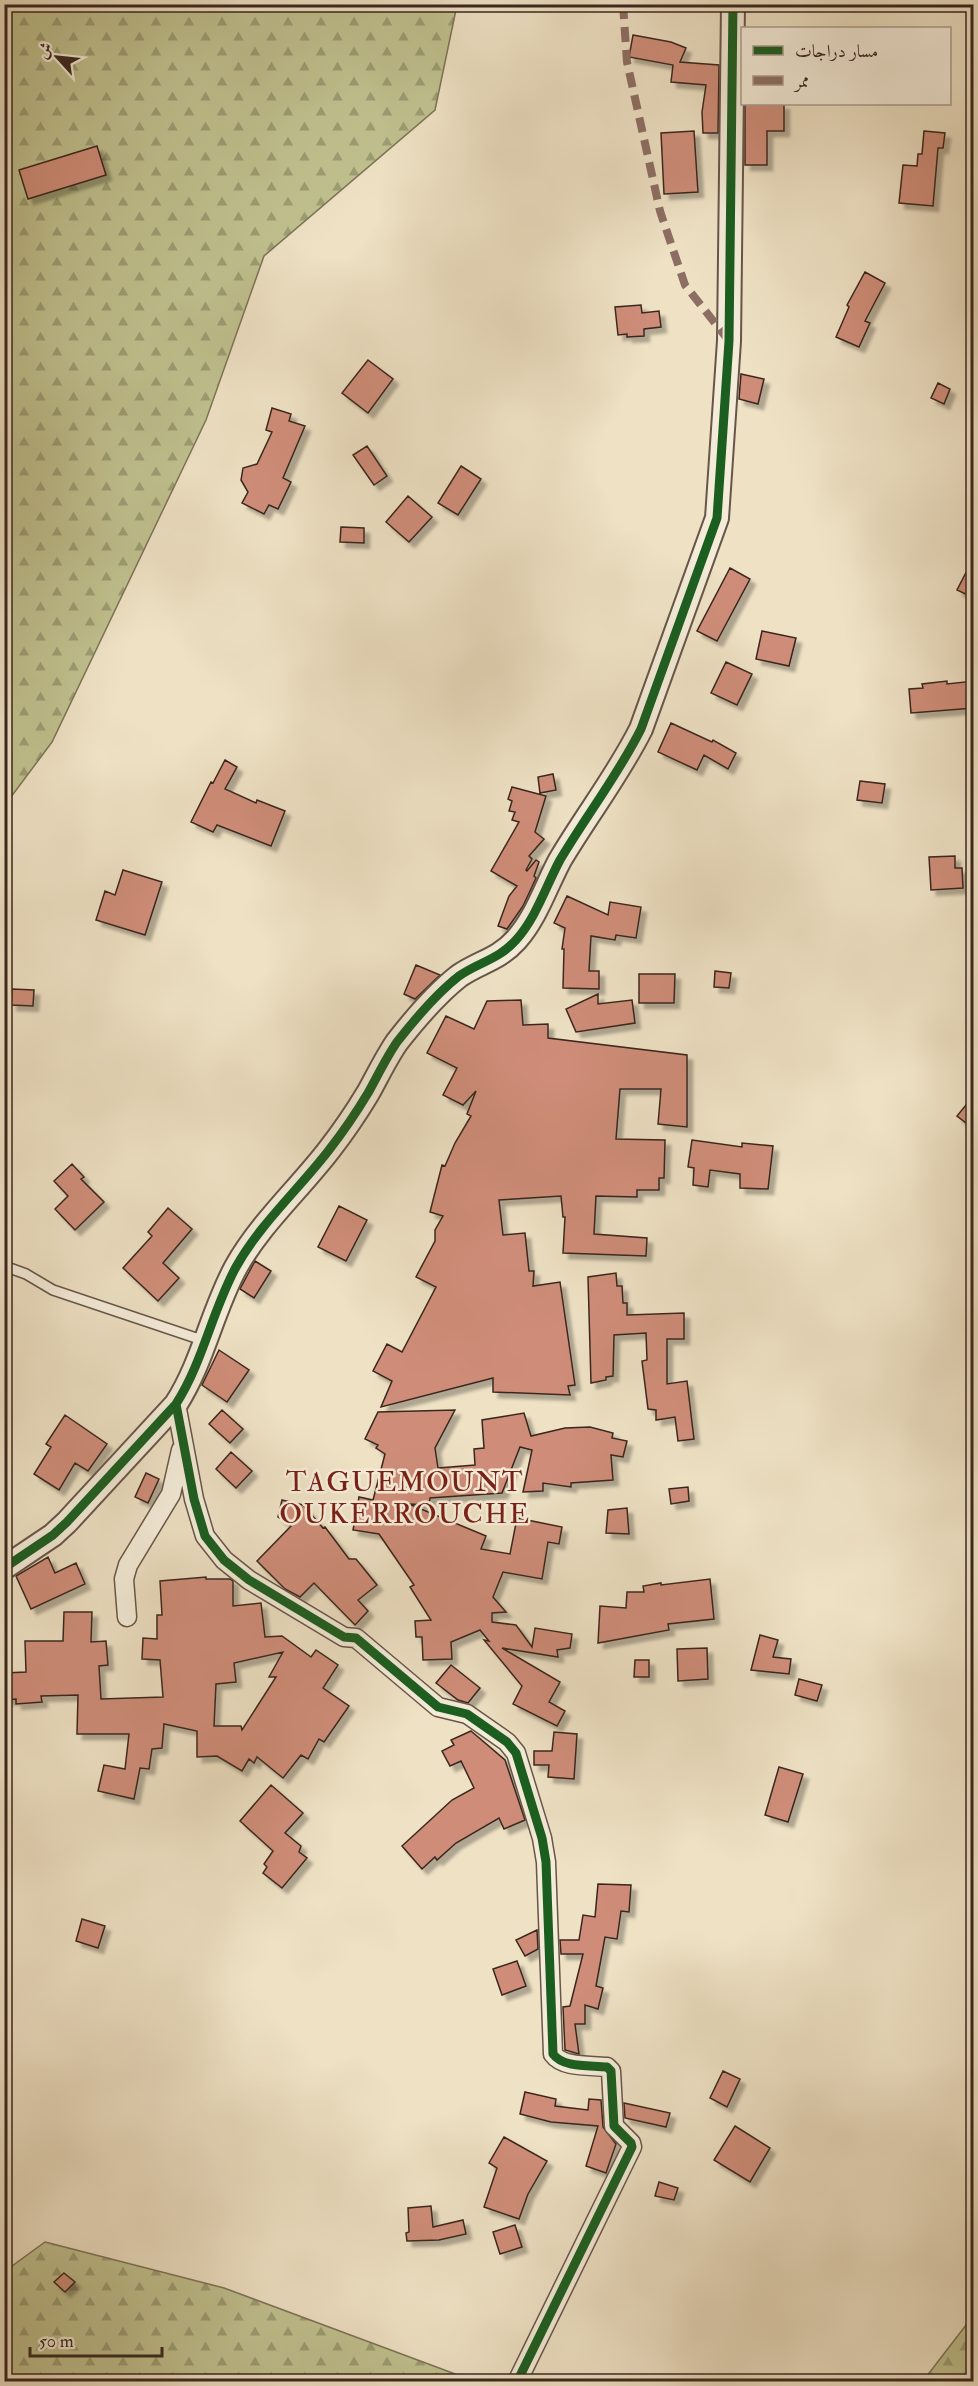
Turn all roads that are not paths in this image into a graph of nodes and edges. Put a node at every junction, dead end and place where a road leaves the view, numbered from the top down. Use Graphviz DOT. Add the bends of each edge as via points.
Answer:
graph roads {
  1 [pos="733,4"];
  2 [pos="4,1266"];
  3 [pos="205,1341"];
  4 [pos="176,1404"];
  5 [pos="182,1443"];
  6 [pos="4,1568"];
  7 [pos="127,1617"];
  8 [pos="518,2382"];
  1 -- 3 [label="street" via="729,341 717,518 641,729 517,939 443,989 396,1044 330,1149 237,1265"];
  2 -- 3 [label="lane" via="52,1290"];
  3 -- 4 [label="street" via="187,1388"];
  4 -- 5 [label="street"];
  4 -- 6 [label="street" via="67,1522"];
  5 -- 7 [label="street" via="171,1494 128,1565 124,1579"];
  5 -- 8 [label="street" via="205,1536 224,1560 249,1580 344,1637 356,1638 438,1707 467,1714 507,1742 516,1754 546,1862 552,2054 564,2063 607,2067 611,2071 614,2126 632,2147"];
}
